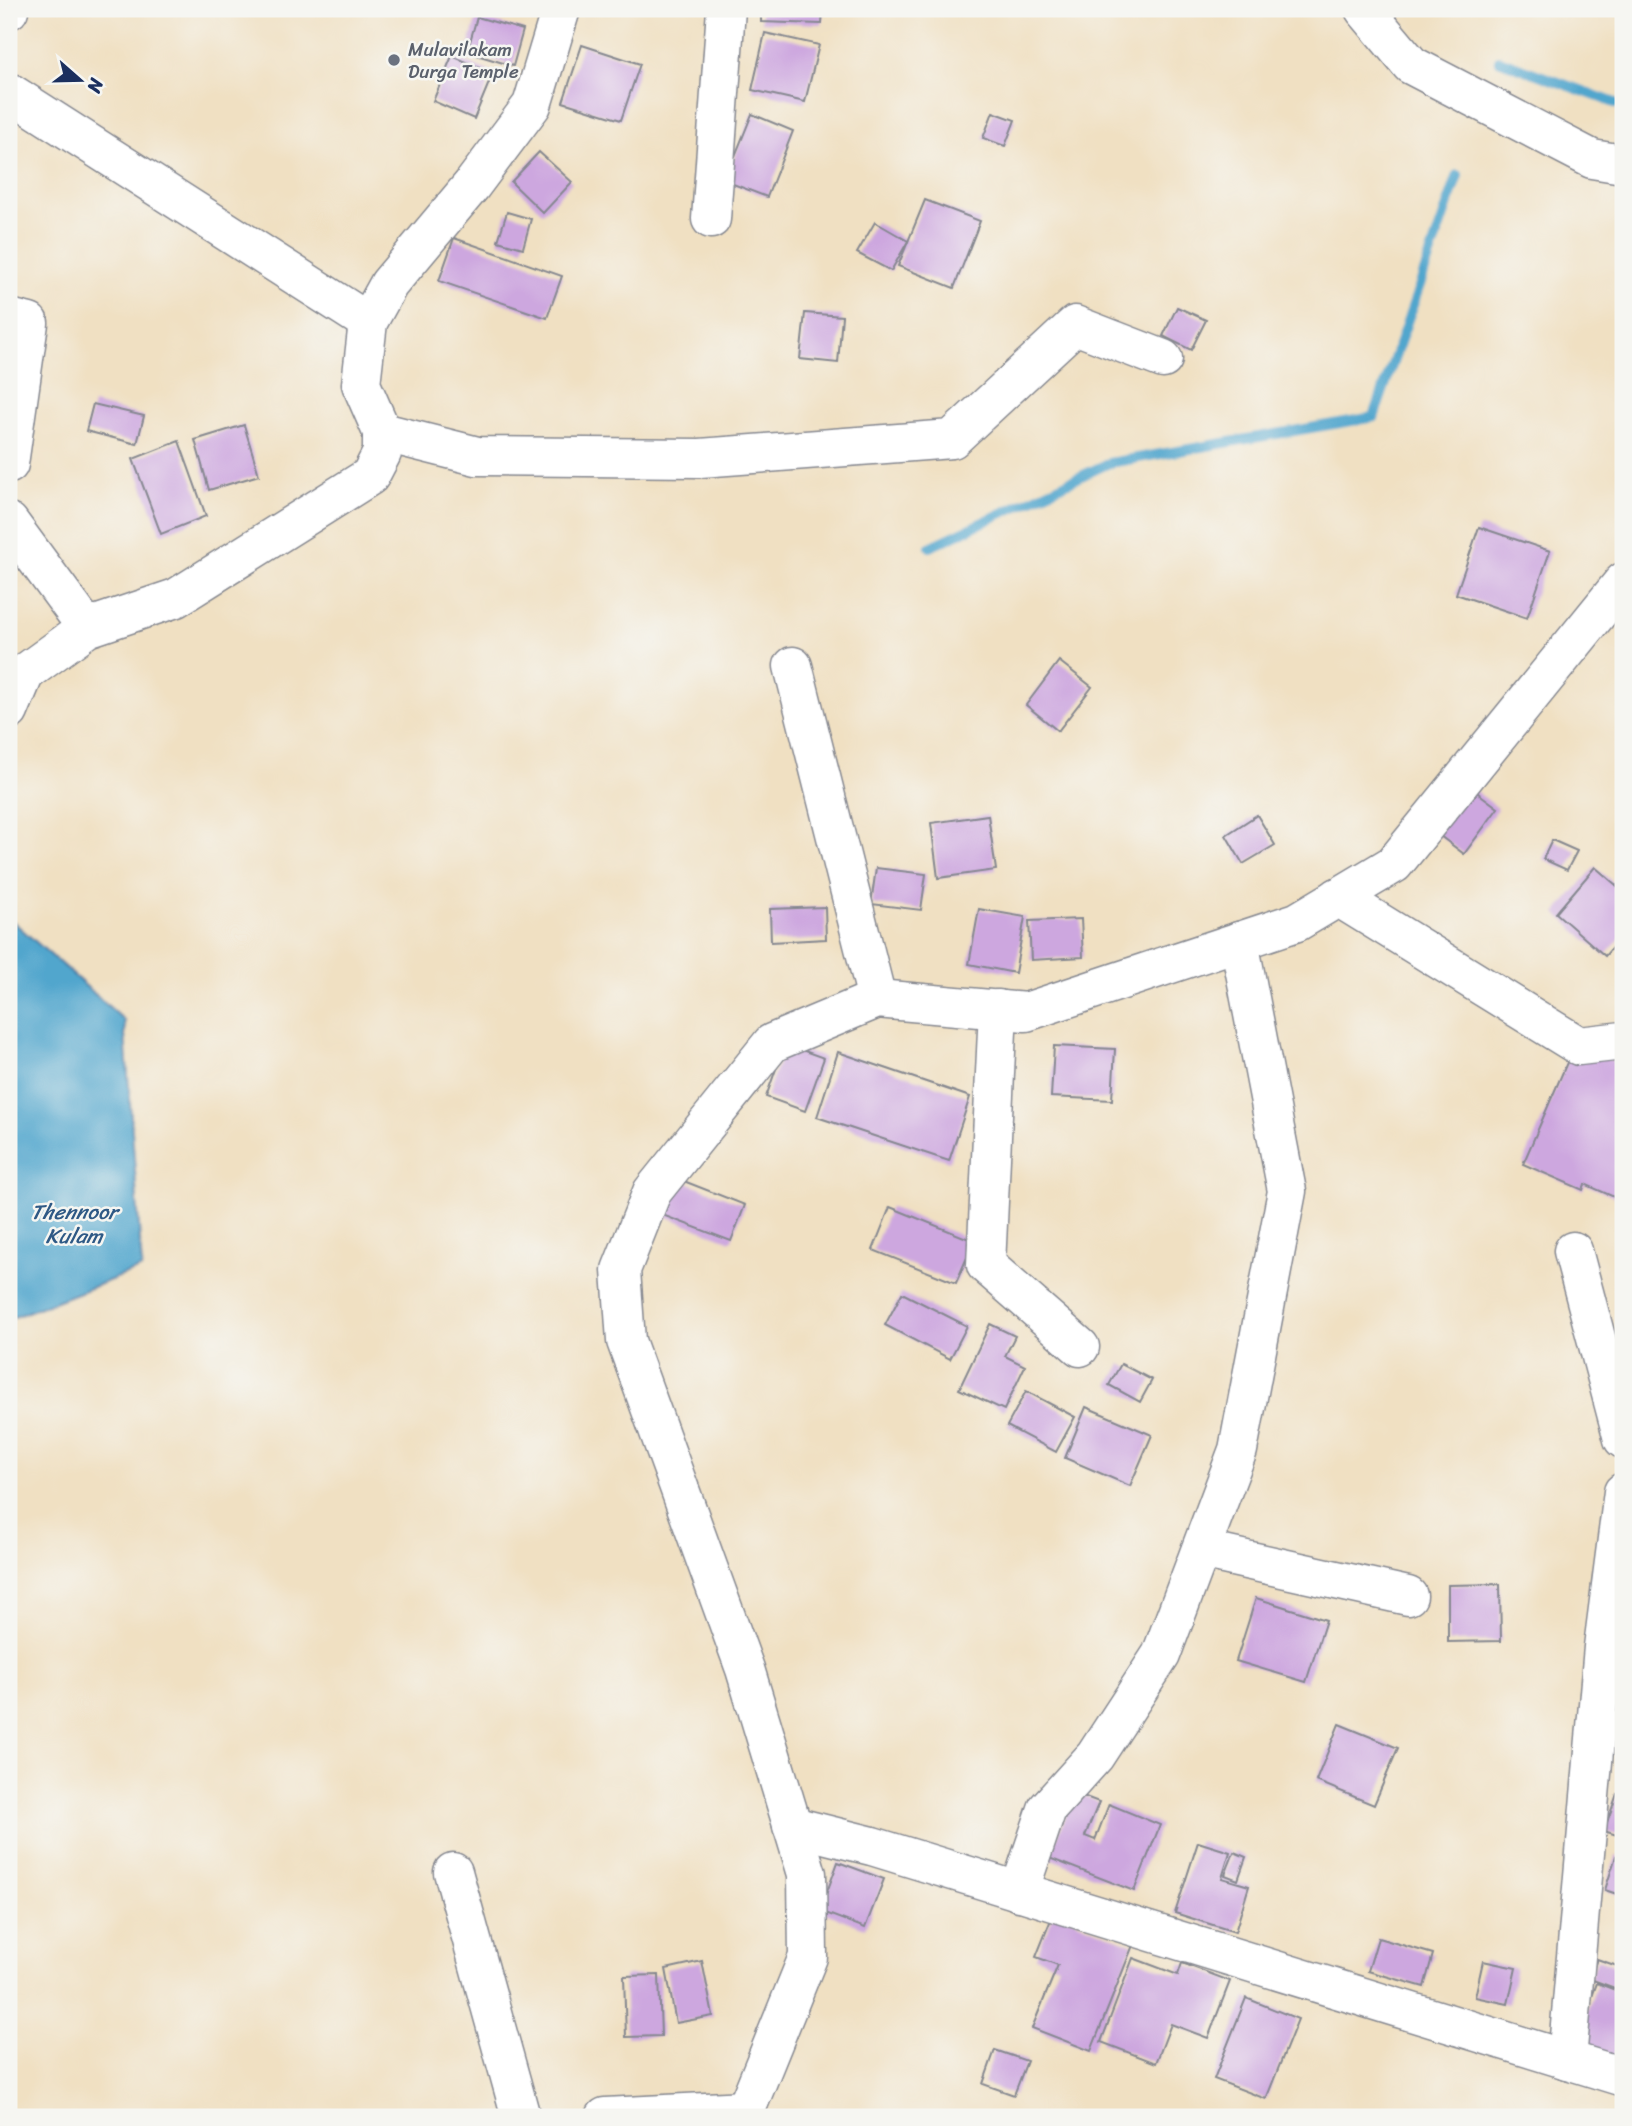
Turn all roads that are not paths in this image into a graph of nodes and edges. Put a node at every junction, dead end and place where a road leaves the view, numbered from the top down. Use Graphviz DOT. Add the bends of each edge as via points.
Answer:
graph roads {
  1 [pos="562,9"];
  2 [pos="726,9"];
  3 [pos="1364,9"];
  4 [pos="9,92"];
  5 [pos="1623,164"];
  6 [pos="711,219"];
  7 [pos="9,318"];
  8 [pos="368,322"];
  9 [pos="1163,359"];
  10 [pos="382,432"];
  11 [pos="9,464"];
  12 [pos="9,522"];
  13 [pos="1623,582"];
  14 [pos="87,628"];
  15 [pos="793,666"];
  16 [pos="9,711"];
  17 [pos="1338,897"];
  18 [pos="1239,941"];
  19 [pos="877,999"];
  20 [pos="998,1009"];
  21 [pos="1623,1041"];
  22 [pos="1573,1251"];
  23 [pos="1080,1347"];
  24 [pos="1623,1440"];
  25 [pos="1623,1492"];
  26 [pos="1200,1550"];
  27 [pos="1408,1596"];
  28 [pos="1613,1641"];
  29 [pos="792,1826"];
  30 [pos="453,1872"];
  31 [pos="1019,1892"];
  32 [pos="1567,2060"];
  33 [pos="1623,2077"];
  34 [pos="746,2114"];
  35 [pos="521,2117"];
  36 [pos="605,2117"];
  1 -- 8 [label="street" via="531,105 472,186 389,284"];
  2 -- 6 [label="street"];
  3 -- 5 [label="street" via="1411,65 1592,159"];
  4 -- 8 [label="street"];
  7 -- 11 [label="street" via="29,323"];
  8 -- 10 [label="street" via="361,384"];
  9 -- 10 [label="street" via="1075,326 951,439 700,458 477,456"];
  10 -- 14 [label="street" via="382,453 370,476 176,598"];
  12 -- 14 [label="street"];
  13 -- 17 [label="street" via="1394,864"];
  14 -- 16 [label="street" via="25,673"];
  15 -- 19 [label="street"];
  17 -- 18 [label="street" via="1297,922"];
  17 -- 21 [label="street" via="1579,1046"];
  18 -- 20 [label="street" via="1026,1012"];
  18 -- 26 [label="street" via="1287,1191 1238,1450"];
  19 -- 20 [label="street"];
  19 -- 29 [label="street" via="772,1043 652,1192 621,1270 626,1341 745,1669"];
  20 -- 23 [label="street" via="986,1265"];
  22 -- 24 [label="street"];
  25 -- 28 [label="street"];
  26 -- 27 [label="street"];
  26 -- 31 [label="street" via="1161,1656 1095,1756 1047,1809"];
  28 -- 32 [label="street"];
  29 -- 31 [label="street"];
  29 -- 34 [label="street" via="807,1874 808,1957"];
  30 -- 35 [label="street"];
  31 -- 32 [label="street"];
  32 -- 33 [label="street"];
  34 -- 36 [label="street"];
}
